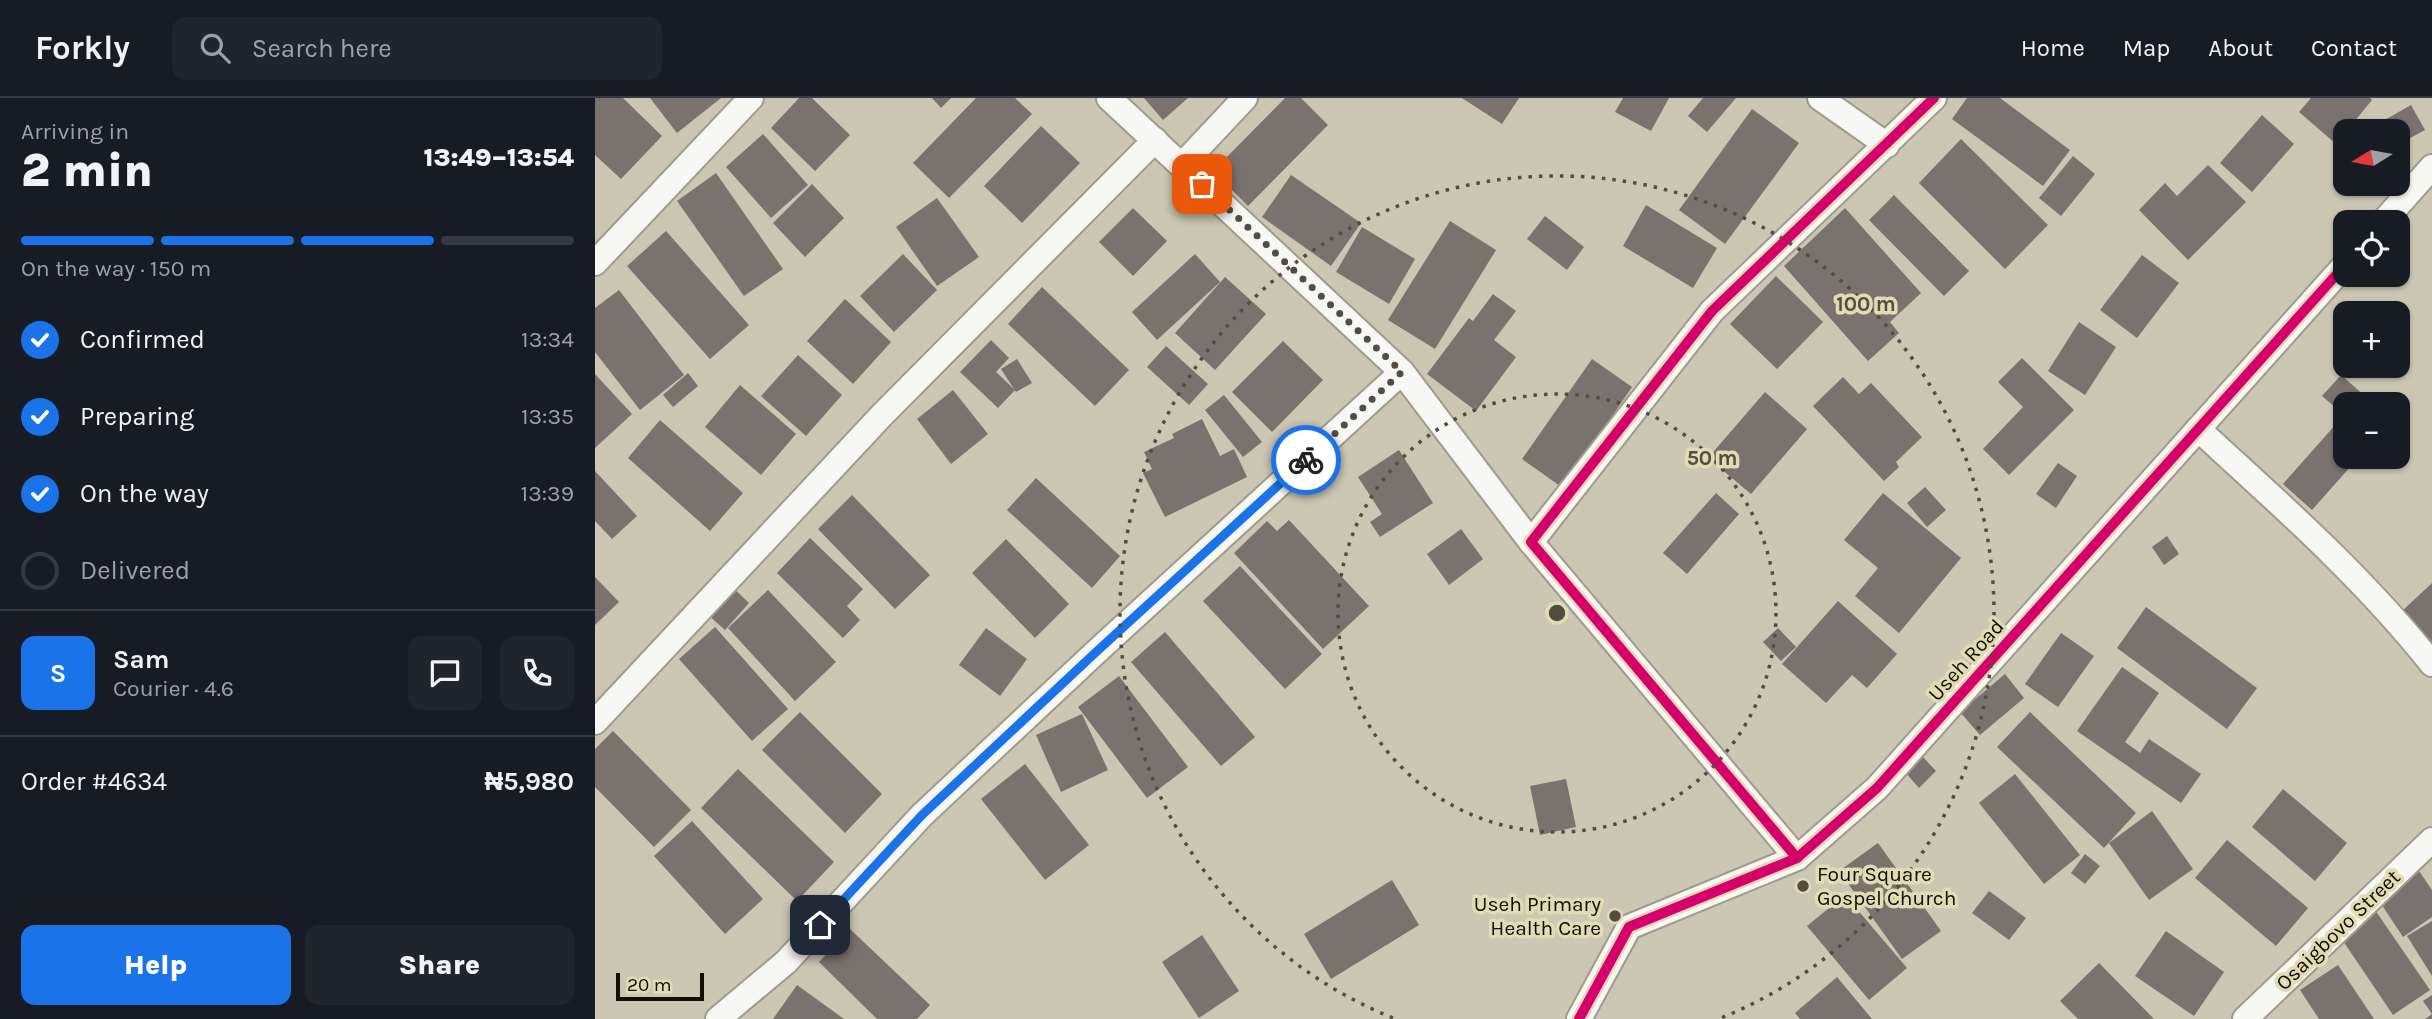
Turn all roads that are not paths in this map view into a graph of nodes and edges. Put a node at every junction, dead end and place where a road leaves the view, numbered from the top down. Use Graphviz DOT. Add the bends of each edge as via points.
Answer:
graph roads {
  1 [pos="751,98"];
  2 [pos="1109,98"];
  3 [pos="1245,98"];
  4 [pos="1820,98"];
  5 [pos="1934,98"];
  6 [pos="1155,140"];
  7 [pos="1887,145"];
  8 [pos="1182,165"];
  9 [pos="2432,167"];
  10 [pos="2394,210"];
  11 [pos="595,263"];
  12 [pos="2333,278"];
  13 [pos="1402,372"];
  14 [pos="2198,429"];
  15 [pos="1531,542"];
  16 [pos="2432,664"];
  17 [pos="595,722"];
  18 [pos="2432,840"];
  19 [pos="1797,858"];
  20 [pos="718,1019"];
  21 [pos="1579,1019"];
  22 [pos="2245,1019"];
  1 -- 11 [label="street"];
  2 -- 6 [label="street"];
  3 -- 8 [label="street"];
  4 -- 7 [label="street"];
  5 -- 7 [label="street"];
  6 -- 8 [label="street"];
  6 -- 17 [label="street" via="882,415"];
  7 -- 15 [label="street" via="1712,311"];
  8 -- 13 [label="street"];
  9 -- 10 [label="street"];
  12 -- 14 [label="street, Useh Road"];
  13 -- 15 [label="street"];
  13 -- 20 [label="street" via="933,805 786,962"];
  14 -- 16 [label="street" via="2324,544"];
  14 -- 19 [label="street, Useh Road" via="1877,788"];
  15 -- 19 [label="street"];
  18 -- 22 [label="street, Osaigbovo Street"];
  19 -- 21 [label="street, Useh Road" via="1629,927"];
}
